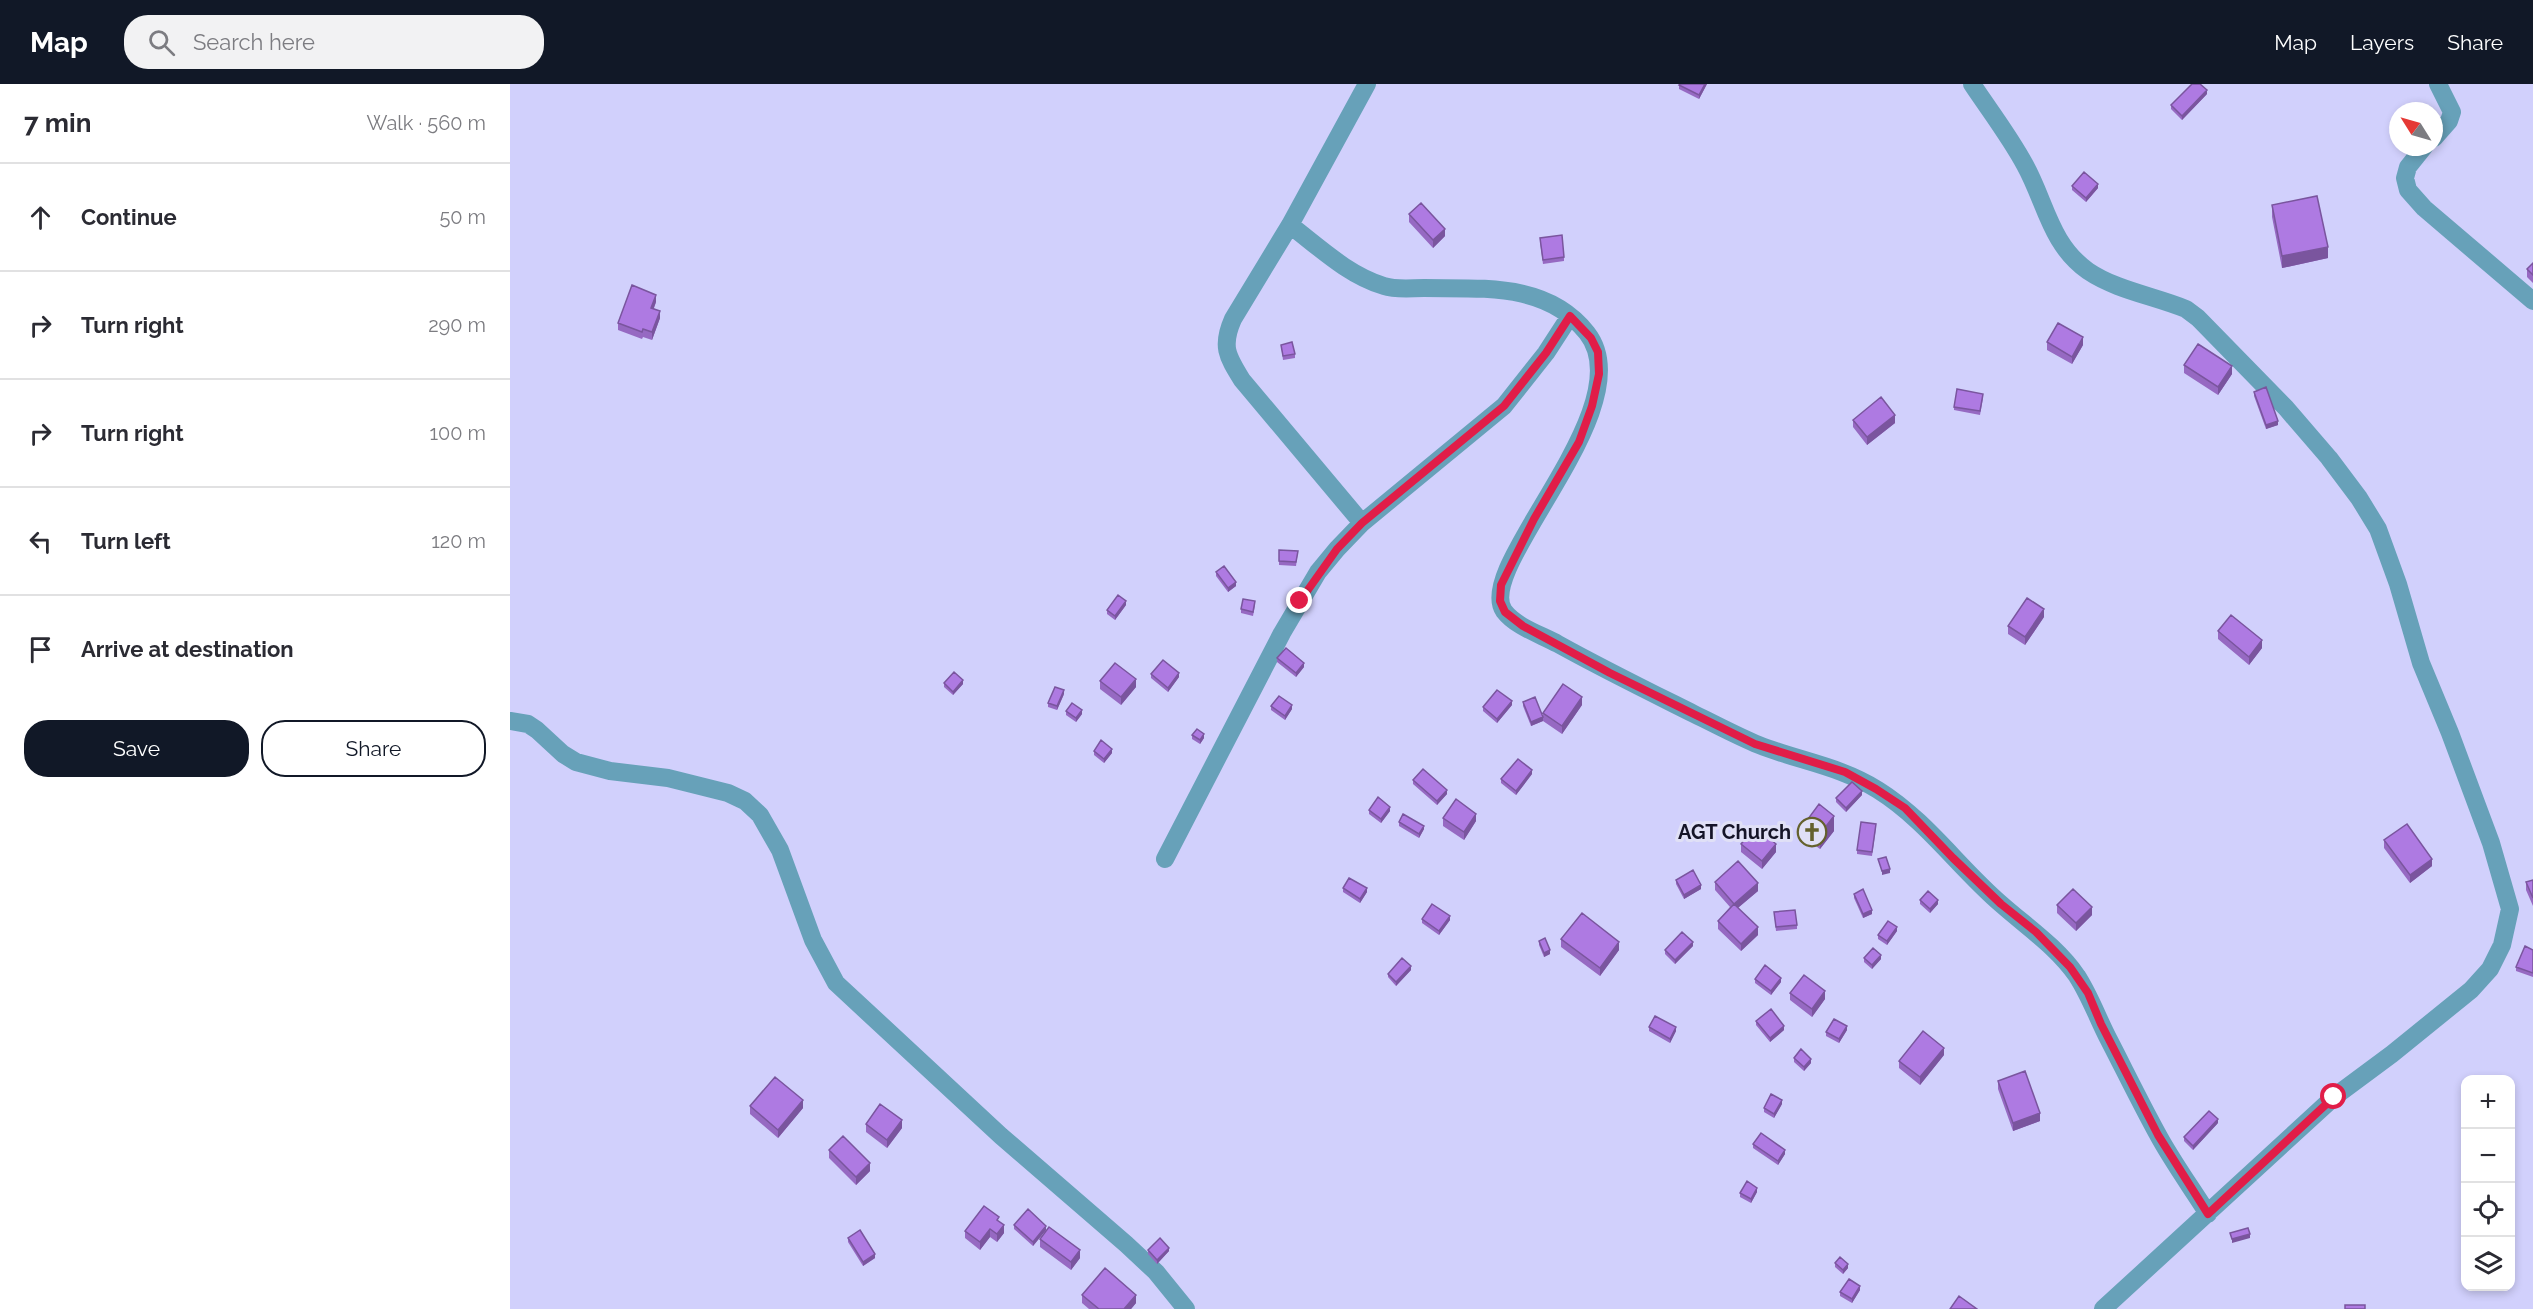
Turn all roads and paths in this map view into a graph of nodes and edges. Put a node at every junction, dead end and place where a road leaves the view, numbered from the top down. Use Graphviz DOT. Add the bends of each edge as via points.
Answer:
graph roads {
  1 [pos="1367,84"];
  2 [pos="1972,84"];
  3 [pos="2438,84"];
  4 [pos="2443,127"];
  5 [pos="2417,156"];
  6 [pos="1290,225"];
  7 [pos="2533,301"];
  8 [pos="1570,316"];
  9 [pos="1362,523"];
  10 [pos="510,721"];
  11 [pos="1166,859"];
  12 [pos="2208,1214"];
  13 [pos="1185,1309"];
  14 [pos="2103,1309"];
  1 -- 6 [label="street"];
  2 -- 12 [label="street" via="2025,165 2063,249 2100,278 2178,306 2198,318 2286,408 2359,498 2378,529 2421,663 2491,843 2510,909 2502,945 2490,969 2471,990 2334,1097"];
  3 -- 4 [label="street" via="2452,112"];
  5 -- 7 [label="street" via="2405,178 2408,190"];
  6 -- 8 [label="street" via="1359,275 1388,288 1514,290 1540,298"];
  6 -- 9 [label="street" via="1233,319 1226,336 1227,356 1242,380"];
  8 -- 9 [label="street" via="1504,406"];
  8 -- 12 [label="street" via="1591,338 1598,352 1599,374 1592,406 1579,442 1501,585 1500,601 1505,612 1523,626 1610,673 1755,744 1845,772 1905,808 2070,967 2088,993 2158,1135"];
  9 -- 11 [label="street" via="1337,549 1300,601"];
  10 -- 13 [label="street" via="528,724 576,762 609,771 668,778 745,801 760,815 780,850 813,940 837,983 1156,1272"];
  12 -- 14 [label="street"];
}
